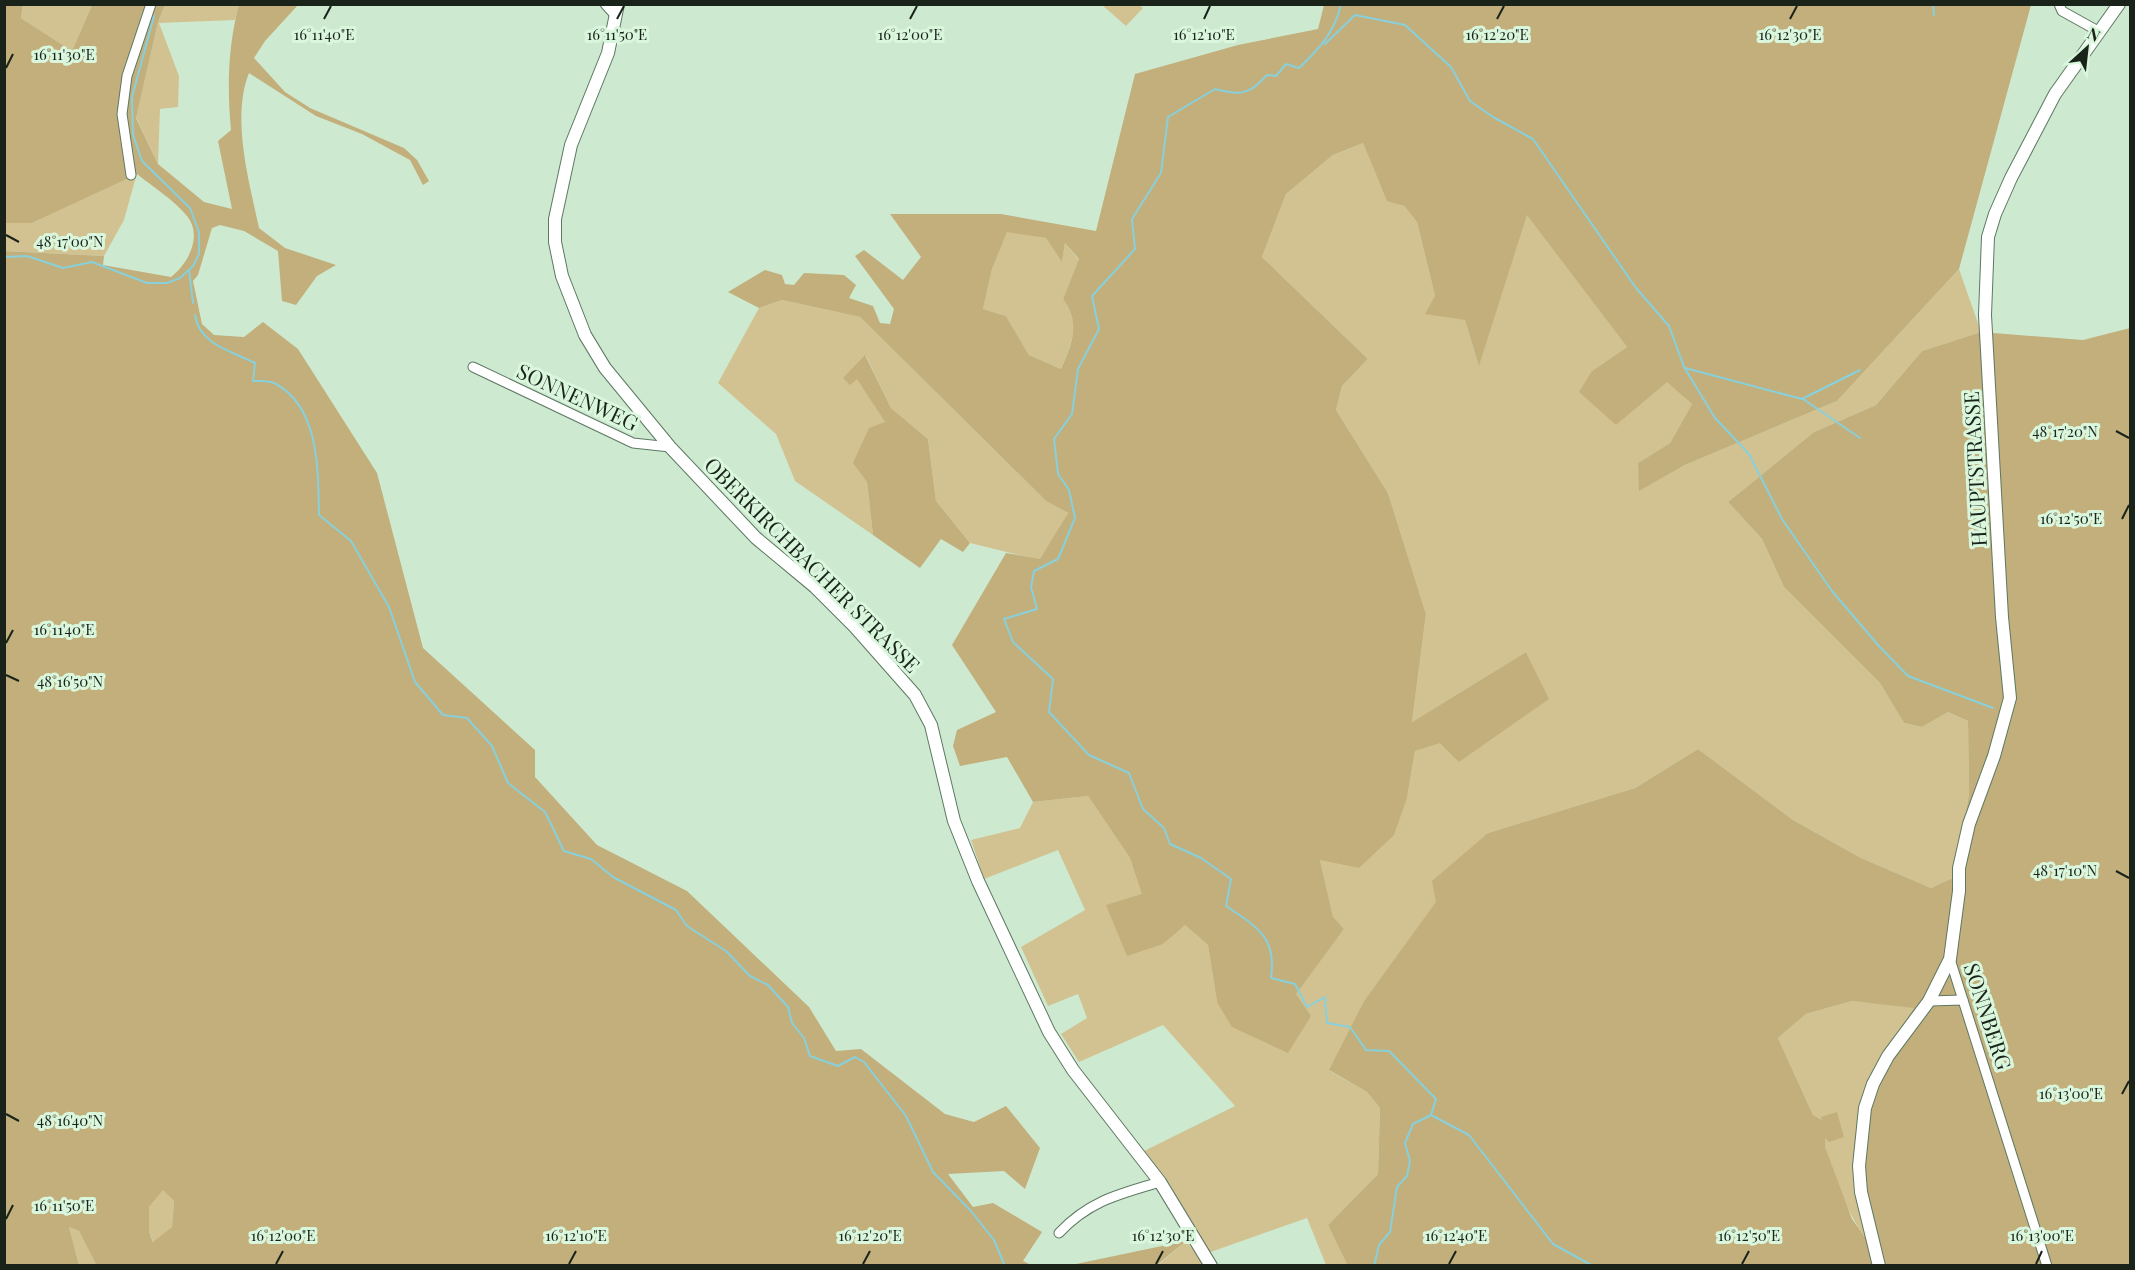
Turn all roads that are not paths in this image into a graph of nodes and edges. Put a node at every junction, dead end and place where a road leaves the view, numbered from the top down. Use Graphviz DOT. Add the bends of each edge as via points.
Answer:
graph roads {
  1 [pos="150,4"];
  2 [pos="605,4"];
  3 [pos="2059,4"];
  4 [pos="2118,4"];
  5 [pos="617,10"];
  6 [pos="2098,31"];
  7 [pos="131,175"];
  8 [pos="473,367"];
  9 [pos="670,447"];
  10 [pos="1950,959"];
  11 [pos="1963,1000"];
  12 [pos="1929,1001"];
  13 [pos="1160,1182"];
  14 [pos="1059,1233"];
  15 [pos="1211,1266"];
  16 [pos="1879,1266"];
  17 [pos="2047,1266"];
  1 -- 7 [label="street" via="128,76 122,114"];
  2 -- 5 [label="street"];
  3 -- 6 [label="street" via="2062,11"];
  4 -- 6 [label="street, HAUPTSTRASSE"];
  5 -- 9 [label="street, OBERKIRCHBACHER STRASSE" via="608,53 571,145 555,219 556,250 568,296 594,351"];
  6 -- 10 [label="street, HAUPTSTRASSE" via="2032,135 1988,237 1985,315 2010,699 1969,824 1959,868"];
  8 -- 9 [label="street, SONNENWEG" via="633,443"];
  9 -- 13 [label="street, OBERKIRCHBACHER STRASSE" via="756,538 847,619 915,695 934,735 954,821 974,873 1049,1032 1073,1070"];
  10 -- 11 [label="street, SONNBERG"];
  10 -- 12 [label="street, SONNBERG"];
  11 -- 12 [label="street"];
  11 -- 17 [label="street, SONNBERG"];
  12 -- 16 [label="street, SONNBERG" via="1888,1056 1865,1108 1859,1166 1861,1192"];
  13 -- 14 [label="street" via="1116,1195 1077,1213"];
  13 -- 15 [label="street, OBERKIRCHBACHER STRASSE"];
}
